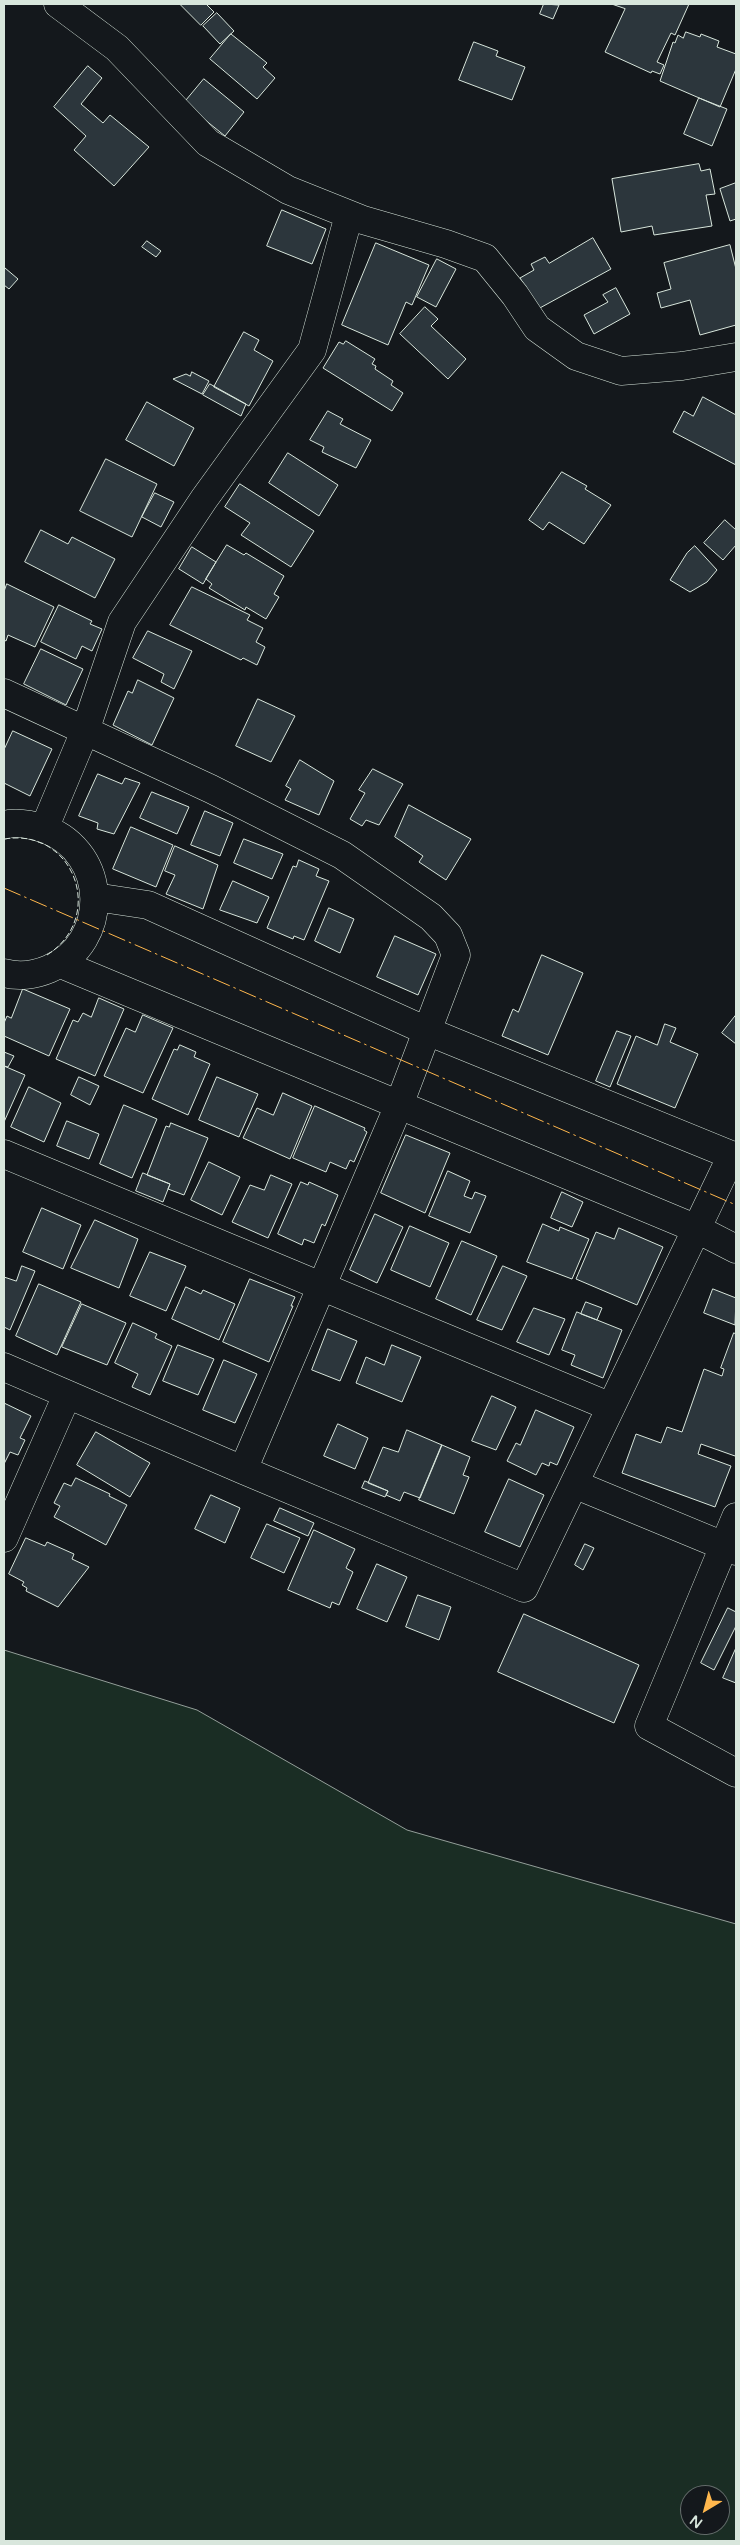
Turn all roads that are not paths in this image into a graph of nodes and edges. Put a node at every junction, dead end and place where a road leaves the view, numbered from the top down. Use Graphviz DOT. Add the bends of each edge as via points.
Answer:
graph roads {
  1 [pos="58,4"];
  2 [pos="350,215"];
  3 [pos="736,357"];
  4 [pos="4,694"];
  5 [pos="85,731"];
  6 [pos="4,825"];
  7 [pos="44,829"];
  8 [pos="95,897"];
  9 [pos="61,964"];
  10 [pos="4,973"];
  11 [pos="427,1031"];
  12 [pos="399,1105"];
  13 [pos="4,1154"];
  14 [pos="734,1156"];
  15 [pos="697,1229"];
  16 [pos="736,1249"];
  17 [pos="321,1288"];
  18 [pos="4,1367"];
  19 [pos="67,1395"];
  20 [pos="611,1408"];
  21 [pos="243,1470"];
  22 [pos="574,1484"];
  23 [pos="736,1517"];
  24 [pos="4,1538"];
  25 [pos="730,1548"];
  26 [pos="736,1773"];
  1 -- 2 [label="street" via="117,48 208,143 288,190"];
  2 -- 3 [label="street" via="485,258 536,328 576,356 621,371"];
  2 -- 5 [label="street" via="312,350 204,498 122,622"];
  4 -- 5 [label="street"];
  5 -- 7 [label="street"];
  5 -- 11 [label="street" via="211,789 342,855 431,917 448,935 456,955"];
  6 -- 7 [label="street" via="32,824"];
  7 -- 8 [label="street" via="76,849 90,872"];
  8 -- 9 [label="street" via="92,922 80,946"];
  8 -- 11 [label="street" via="148,905"];
  9 -- 10 [label="street" via="37,974"];
  9 -- 12 [label="street"];
  11 -- 12 [label="street"];
  11 -- 14 [label="street"];
  12 -- 15 [label="street"];
  12 -- 17 [label="street"];
  13 -- 17 [label="street"];
  14 -- 15 [label="street"];
  15 -- 16 [label="street"];
  15 -- 20 [label="street"];
  17 -- 20 [label="street"];
  17 -- 21 [label="street"];
  18 -- 19 [label="street"];
  19 -- 21 [label="street"];
  19 -- 24 [label="street"];
  20 -- 22 [label="street"];
  21 -- 22 [label="street" via="524,1588"];
  22 -- 25 [label="street"];
  23 -- 25 [label="street"];
  25 -- 26 [label="street" via="649,1726"];
}
